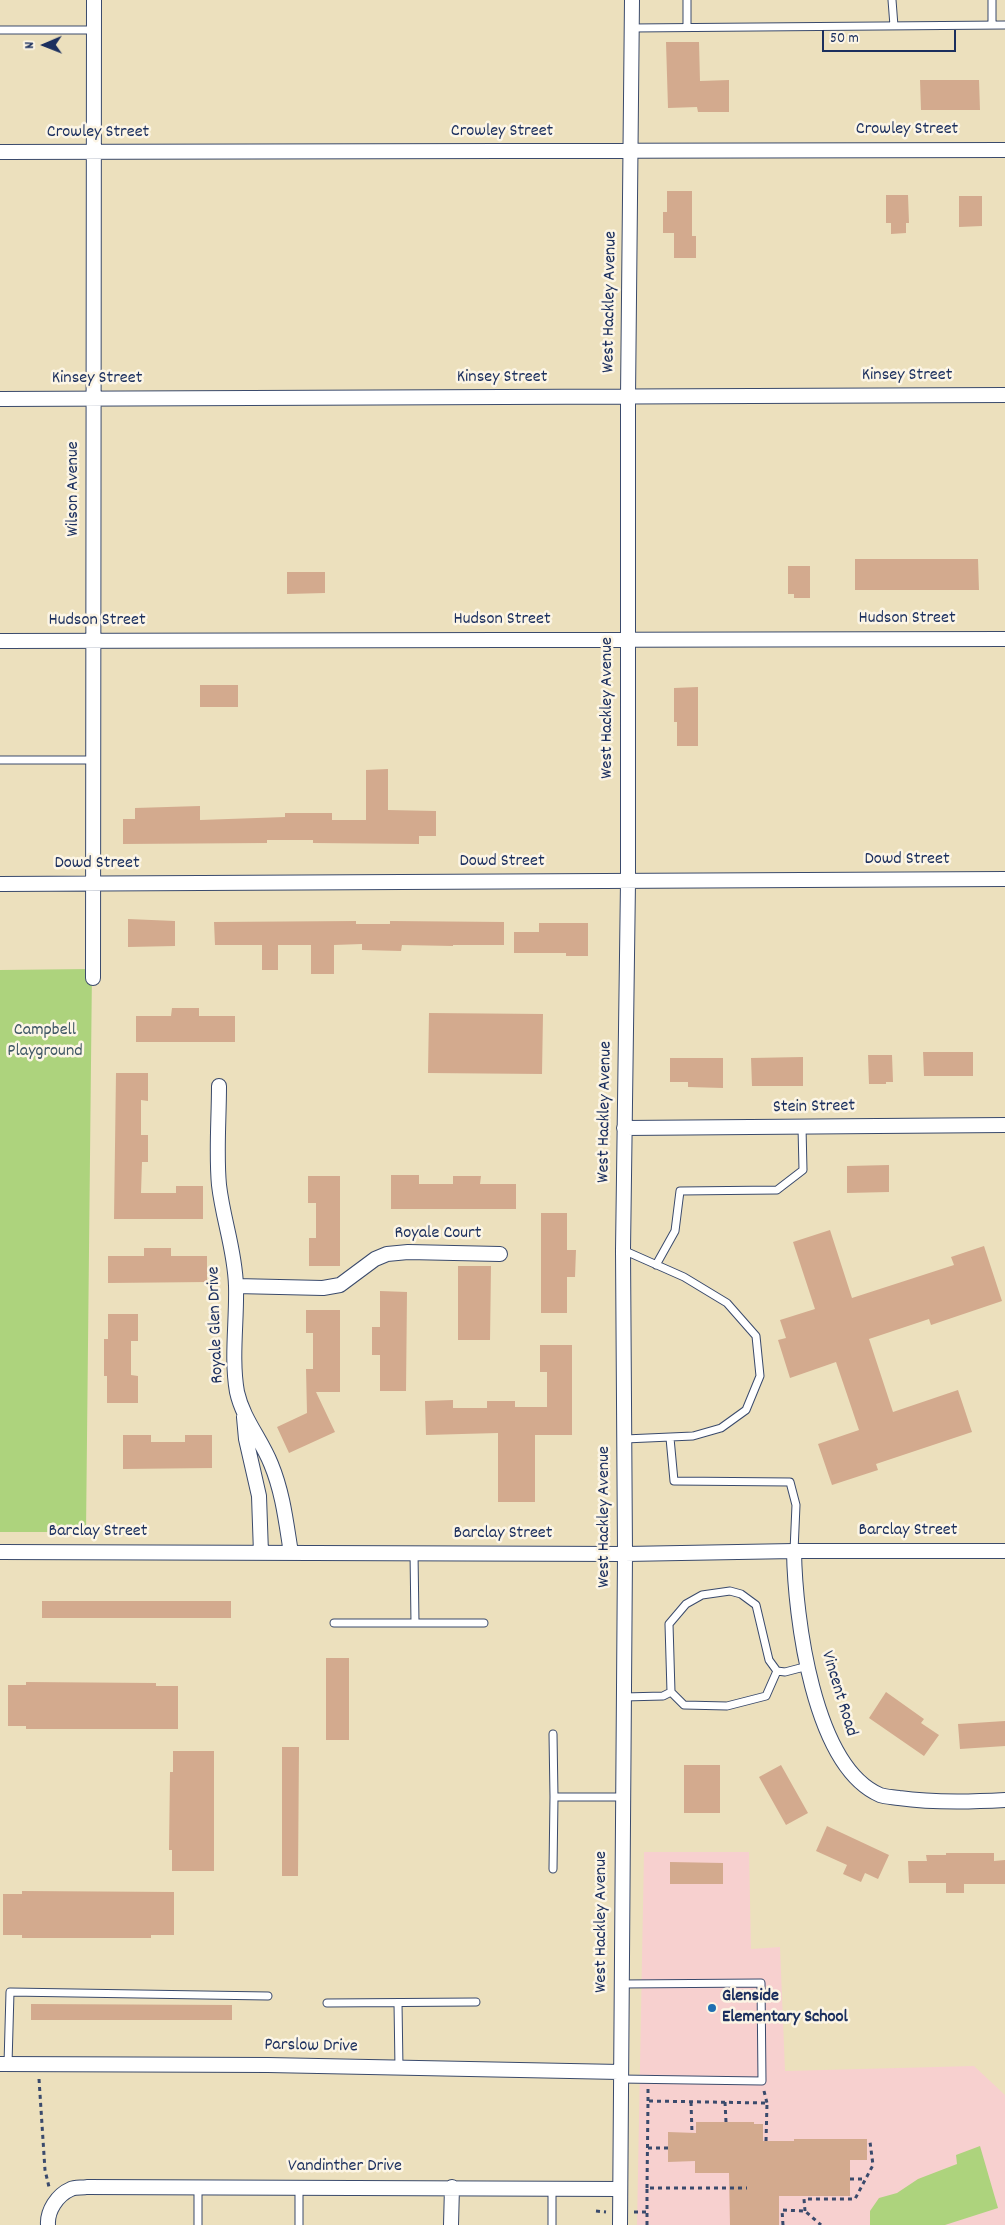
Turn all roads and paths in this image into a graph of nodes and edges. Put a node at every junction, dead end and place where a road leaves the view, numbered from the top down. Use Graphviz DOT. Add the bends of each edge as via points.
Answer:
graph roads {
  1 [pos="94,0"];
  2 [pos="632,0"];
  3 [pos="687,0"];
  4 [pos="892,0"];
  5 [pos="992,0"];
  6 [pos="992,25"];
  7 [pos="1005,25"];
  8 [pos="894,26"];
  9 [pos="688,27"];
  10 [pos="632,28"];
  11 [pos="0,30"];
  12 [pos="94,30"];
  13 [pos="1005,150"];
  14 [pos="0,152"];
  15 [pos="632,152"];
  16 [pos="94,153"];
  17 [pos="1005,395"];
  18 [pos="628,397"];
  19 [pos="0,399"];
  20 [pos="94,399"];
  21 [pos="1005,639"];
  22 [pos="628,640"];
  23 [pos="0,641"];
  24 [pos="93,641"];
  25 [pos="0,760"];
  26 [pos="93,760"];
  27 [pos="1005,879"];
  28 [pos="628,882"];
  29 [pos="0,884"];
  30 [pos="92,884"];
  31 [pos="93,978"];
  32 [pos="219,1086"];
  33 [pos="1005,1125"];
  34 [pos="802,1127"];
  35 [pos="624,1128"];
  36 [pos="623,1250"];
  37 [pos="500,1254"];
  38 [pos="656,1265"];
  39 [pos="236,1286"];
  40 [pos="244,1414"];
  41 [pos="625,1438"];
  42 [pos="670,1438"];
  43 [pos="794,1551"];
  44 [pos="1005,1551"];
  45 [pos="0,1552"];
  46 [pos="260,1553"];
  47 [pos="291,1553"];
  48 [pos="414,1553"];
  49 [pos="625,1554"];
  50 [pos="334,1623"];
  51 [pos="415,1623"];
  52 [pos="484,1623"];
  53 [pos="808,1666"];
  54 [pos="777,1671"];
  55 [pos="671,1692"];
  56 [pos="623,1697"];
  57 [pos="552,1734"];
  58 [pos="554,1797"];
  59 [pos="622,1797"];
  60 [pos="1005,1800"];
  61 [pos="552,1869"];
  62 [pos="623,1984"];
  63 [pos="268,1996"];
  64 [pos="476,2002"];
  65 [pos="327,2003"];
  66 [pos="398,2003"];
  67 [pos="4,2064"];
  68 [pos="38,2064"];
  69 [pos="399,2068"];
  70 [pos="620,2075"];
  71 [pos="691,2102"];
  72 [pos="725,2102"];
  73 [pos="726,2122"];
  74 [pos="692,2132"];
  75 [pos="766,2141"];
  76 [pos="867,2142"];
  77 [pos="648,2148"];
  78 [pos="668,2148"];
  79 [pos="850,2178"];
  80 [pos="866,2179"];
  81 [pos="198,2187"];
  82 [pos="299,2187"];
  83 [pos="452,2187"];
  84 [pos="552,2188"];
  85 [pos="647,2188"];
  86 [pos="747,2188"];
  87 [pos="620,2189"];
  88 [pos="54,2204"];
  89 [pos="805,2211"];
  90 [pos="48,2225"];
  91 [pos="198,2225"];
  92 [pos="299,2225"];
  93 [pos="451,2225"];
  94 [pos="552,2225"];
  95 [pos="620,2225"];
  96 [pos="647,2225"];
  97 [pos="783,2225"];
  98 [pos="821,2225"];
  1 -- 12 [label="street, Wilson Avenue"];
  2 -- 10 [label="street, West Hackley Avenue"];
  3 -- 9 [label="lane"];
  4 -- 8 [label="lane"];
  5 -- 6 [label="lane"];
  6 -- 7 [label="lane"];
  6 -- 8 [label="lane"];
  8 -- 9 [label="lane"];
  9 -- 10 [label="lane"];
  10 -- 15 [label="street, West Hackley Avenue"];
  11 -- 12 [label="lane"];
  12 -- 16 [label="street, Wilson Avenue"];
  13 -- 15 [label="street, Crowley Street"];
  14 -- 16 [label="street, Crowley Street"];
  15 -- 16 [label="street, Crowley Street"];
  15 -- 18 [label="street, West Hackley Avenue"];
  16 -- 20 [label="street, Wilson Avenue"];
  17 -- 18 [label="street, Kinsey Street"];
  18 -- 20 [label="street, Kinsey Street"];
  18 -- 22 [label="street, West Hackley Avenue"];
  19 -- 20 [label="street, Kinsey Street"];
  20 -- 24 [label="street, Wilson Avenue"];
  21 -- 22 [label="street, Hudson Street"];
  22 -- 24 [label="street, Hudson Street"];
  22 -- 28 [label="street, West Hackley Avenue"];
  23 -- 24 [label="street, Hudson Street"];
  24 -- 26 [label="street, Wilson Avenue"];
  25 -- 26 [label="lane"];
  26 -- 30 [label="street, Wilson Avenue"];
  27 -- 28 [label="street, Dowd Street"];
  28 -- 30 [label="street, Dowd Street"];
  28 -- 35 [label="street, West Hackley Avenue"];
  29 -- 30 [label="street, Dowd Street"];
  30 -- 31 [label="street, Wilson Avenue"];
  32 -- 39 [label="street, Royale Glen Drive" via="219,1182 222,1210 232,1246"];
  33 -- 34 [label="street, Stein Street"];
  34 -- 35 [label="street, Stein Street"];
  34 -- 38 [label="lane" via="802,1170 777,1190 680,1191 675,1230"];
  35 -- 36 [label="street, West Hackley Avenue"];
  36 -- 38 [label="lane"];
  36 -- 41 [label="street, West Hackley Avenue"];
  37 -- 39 [label="street, Royale Court" via="388,1254 375,1259 340,1285 323,1288"];
  38 -- 42 [label="lane" via="684,1277 727,1303 756,1336 760,1376 746,1410 721,1428"];
  39 -- 40 [label="street, Royale Glen Drive" via="237,1392"];
  40 -- 46 [label="street" via="246,1439 259,1496"];
  40 -- 47 [label="street, Royale Glen Drive" via="256,1432 282,1492"];
  41 -- 42 [label="lane"];
  41 -- 49 [label="street, West Hackley Avenue"];
  42 -- 43 [label="lane" via="674,1481 790,1482 796,1505"];
  43 -- 44 [label="street, Barclay Street"];
  43 -- 49 [label="street, Barclay Street"];
  43 -- 53 [label="street, Vincent Road" via="795,1593"];
  45 -- 46 [label="street, Barclay Street"];
  46 -- 47 [label="street, Barclay Street"];
  47 -- 48 [label="street, Barclay Street"];
  48 -- 49 [label="street, Barclay Street"];
  48 -- 51 [label="lane"];
  49 -- 56 [label="street, West Hackley Avenue"];
  50 -- 51 [label="lane"];
  51 -- 52 [label="lane"];
  53 -- 54 [label="lane"];
  53 -- 60 [label="street, Vincent Road" via="823,1720 839,1758 858,1781 881,1795 910,1800"];
  54 -- 55 [label="lane" via="766,1696 726,1706 684,1705"];
  54 -- 55 [label="lane" via="769,1660 756,1605 742,1594 730,1591 702,1595 686,1604 669,1624"];
  55 -- 56 [label="lane" via="663,1696"];
  56 -- 59 [label="street, West Hackley Avenue"];
  57 -- 58 [label="lane"];
  58 -- 59 [label="lane"];
  58 -- 61 [label="lane"];
  59 -- 62 [label="street, West Hackley Avenue"];
  62 -- 70 [label="street, West Hackley Avenue"];
  62 -- 70 [label="lane" via="761,1983 762,2081"];
  63 -- 67 [label="lane" via="10,1992"];
  64 -- 66 [label="lane"];
  65 -- 66 [label="lane"];
  66 -- 69 [label="lane"];
  67 -- 68 [label="street, Parslow Drive"];
  68 -- 69 [label="street, Parslow Drive"];
  68 -- 88 [label="path" via="45,2170"];
  69 -- 70 [label="street, Parslow Drive"];
  70 -- 87 [label="street, West Hackley Avenue"];
  71 -- 72 [label="path"];
  71 -- 74 [label="path"];
  71 -- 77 [label="path" via="648,2101"];
  72 -- 73 [label="path"];
  72 -- 75 [label="path" via="767,2103"];
  76 -- 80 [label="path" via="870,2142 873,2165"];
  77 -- 78 [label="path"];
  77 -- 85 [label="path"];
  79 -- 80 [label="path"];
  80 -- 89 [label="path" via="855,2199 804,2199"];
  81 -- 82 [label="street, Vandinther Drive"];
  81 -- 88 [label="street, Vandinther Drive" via="70,2189"];
  81 -- 91 [label="lane"];
  82 -- 83 [label="street, Vandinther Drive"];
  82 -- 92 [label="lane"];
  83 -- 84 [label="street, Vandinther Drive"];
  83 -- 93 [label="street"];
  84 -- 87 [label="street, Vandinther Drive"];
  84 -- 94 [label="lane"];
  85 -- 86 [label="path"];
  85 -- 96 [label="path"];
  87 -- 95 [label="street, West Hackley Avenue"];
  88 -- 90 [label="street" via="48,2215"];
  89 -- 97 [label="path" via="782,2210"];
  89 -- 98 [label="path"];
}
